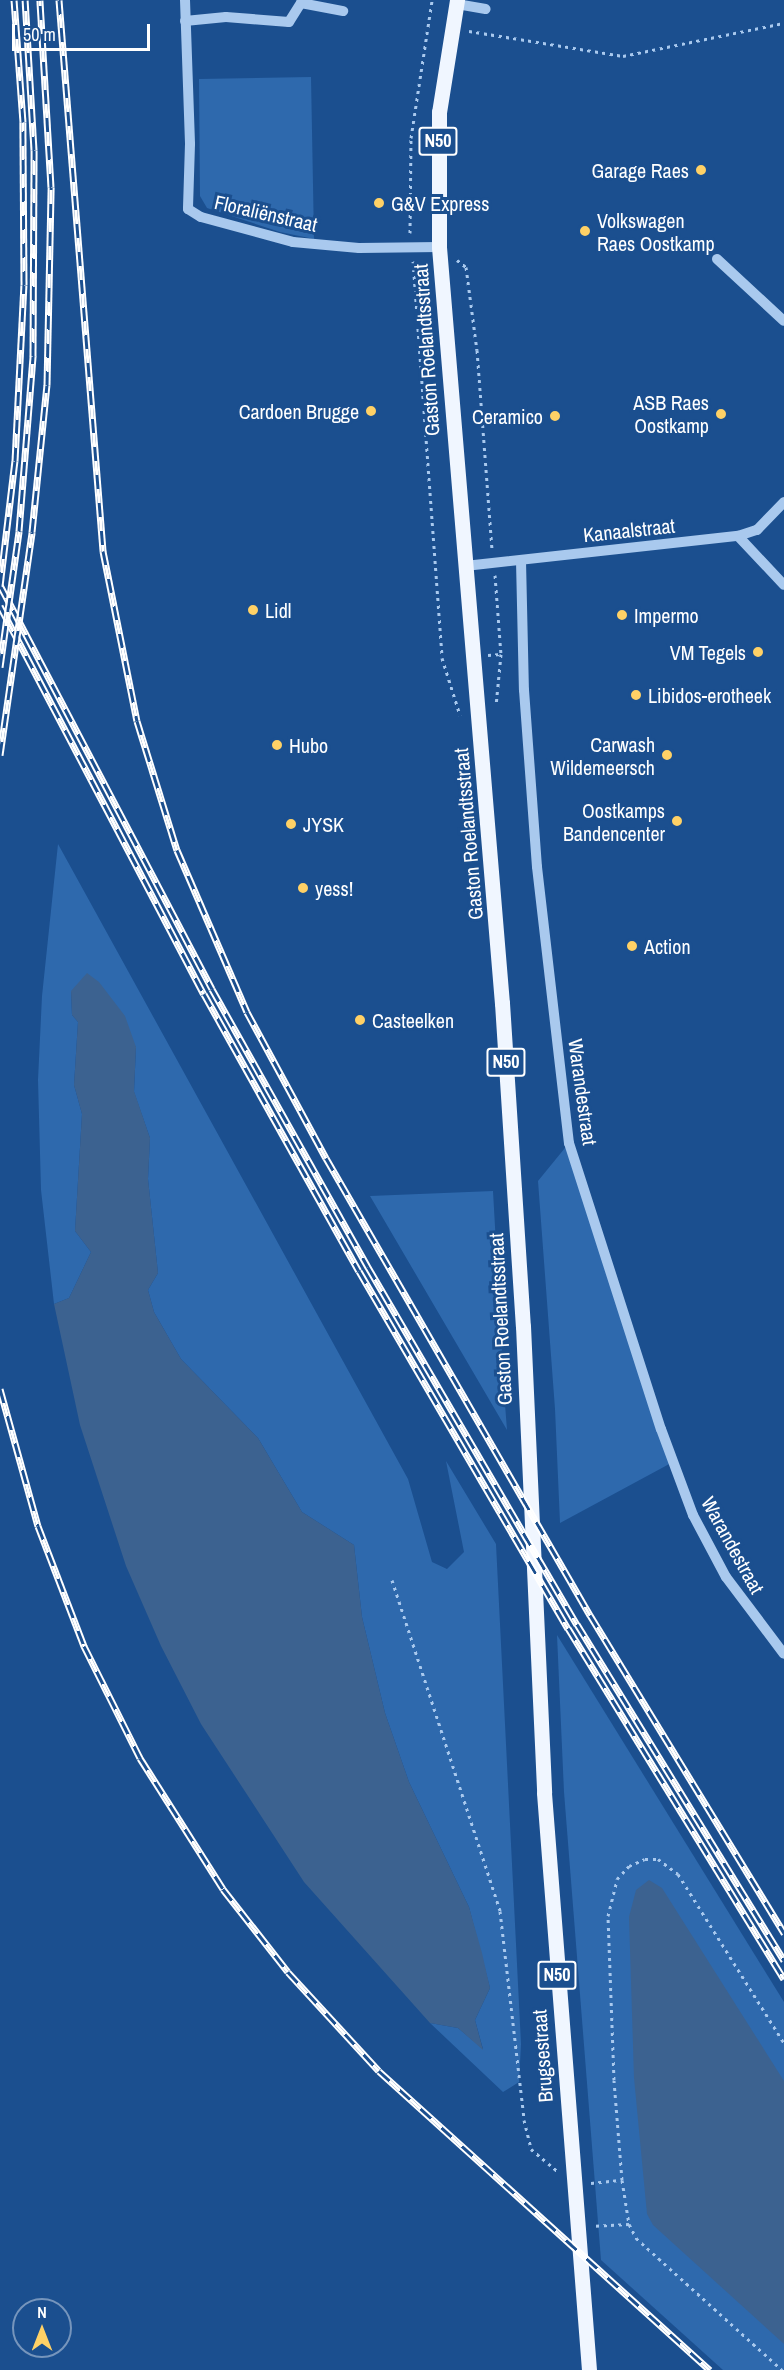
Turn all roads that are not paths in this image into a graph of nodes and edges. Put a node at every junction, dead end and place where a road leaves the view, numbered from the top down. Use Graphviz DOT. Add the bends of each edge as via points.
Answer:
graph roads {
  1 [pos="185,0"];
  2 [pos="457,2"];
  3 [pos="486,9"];
  4 [pos="343,11"];
  5 [pos="185,21"];
  6 [pos="440,247"];
  7 [pos="717,259"];
  8 [pos="784,321"];
  9 [pos="784,502"];
  10 [pos="738,536"];
  11 [pos="521,561"];
  12 [pos="465,566"];
  13 [pos="784,585"];
  14 [pos="784,1654"];
  15 [pos="537,1667"];
  16 [pos="589,2370"];
  1 -- 5 [label="street, Floraliënstraat"];
  2 -- 3 [label="street"];
  2 -- 6 [label="main road, Gaston Roelandtsstraat / N50" via="440,112"];
  4 -- 5 [label="street" via="301,3 289,22 283,23 226,17"];
  5 -- 6 [label="street, Floraliënstraat" via="190,144 188,209 201,217 293,242 359,248"];
  6 -- 12 [label="main road, Gaston Roelandtsstraat / N50"];
  7 -- 8 [label="street"];
  9 -- 10 [label="street, Kanaalstraat" via="757,530"];
  10 -- 11 [label="street, Kanaalstraat"];
  10 -- 13 [label="street"];
  11 -- 12 [label="street, Kanaalstraat"];
  11 -- 14 [label="street, Warandestraat" via="524,690 537,867 569,1143 661,1429 693,1515 726,1577"];
  12 -- 15 [label="main road, Gaston Roelandtsstraat / N50" via="502,1003"];
  15 -- 16 [label="main road, Brugsestraat / N50"];
}
